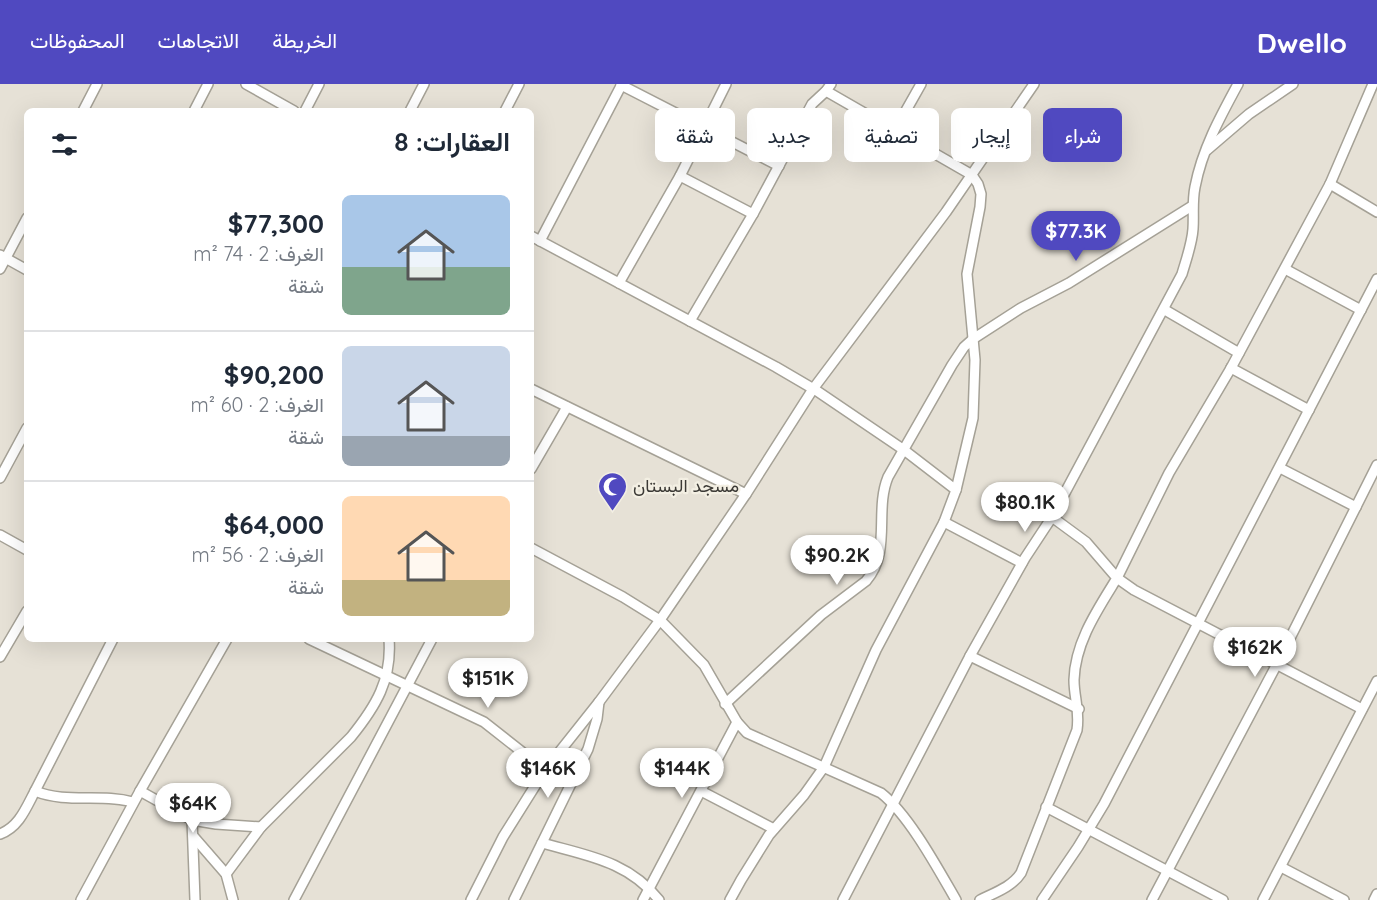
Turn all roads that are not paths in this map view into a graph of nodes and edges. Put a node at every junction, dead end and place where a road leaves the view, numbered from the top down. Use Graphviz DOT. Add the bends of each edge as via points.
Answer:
graph roads {
  1 [pos="97,84"];
  2 [pos="208,84"];
  3 [pos="246,84"];
  4 [pos="319,84"];
  5 [pos="424,84"];
  6 [pos="519,84"];
  7 [pos="726,84"];
  8 [pos="921,84"];
  9 [pos="1034,84"];
  10 [pos="1238,84"];
  11 [pos="1293,84"];
  12 [pos="1373,84"];
  13 [pos="622,85"];
  14 [pos="828,88"];
  15 [pos="85,108"];
  16 [pos="196,108"];
  17 [pos="288,108"];
  18 [pos="307,108"];
  19 [pos="412,108"];
  20 [pos="507,108"];
  21 [pos="665,108"];
  22 [pos="713,108"];
  23 [pos="860,108"];
  24 [pos="907,108"];
  25 [pos="735,144"];
  26 [pos="1204,153"];
  27 [pos="939,156"];
  28 [pos="687,162"];
  29 [pos="778,166"];
  30 [pos="972,175"];
  31 [pos="680,176"];
  32 [pos="1330,184"];
  33 [pos="1192,206"];
  34 [pos="1377,212"];
  35 [pos="753,214"];
  36 [pos="24,223"];
  37 [pos="535,239"];
  38 [pos="3,256"];
  39 [pos="24,268"];
  40 [pos="0,269"];
  41 [pos="1285,269"];
  42 [pos="1377,279"];
  43 [pos="619,283"];
  44 [pos="1361,309"];
  45 [pos="1165,310"];
  46 [pos="690,321"];
  47 [pos="973,339"];
  48 [pos="1239,353"];
  49 [pos="1231,368"];
  50 [pos="813,389"];
  51 [pos="534,390"];
  52 [pos="567,407"];
  53 [pos="1309,410"];
  54 [pos="24,437"];
  55 [pos="904,450"];
  56 [pos="534,464"];
  57 [pos="1377,465"];
  58 [pos="1280,468"];
  59 [pos="0,478"];
  60 [pos="956,490"];
  61 [pos="746,494"];
  62 [pos="1356,507"];
  63 [pos="1052,517"];
  64 [pos="944,522"];
  65 [pos="0,535"];
  66 [pos="24,548"];
  67 [pos="534,550"];
  68 [pos="1022,563"];
  69 [pos="1117,578"];
  70 [pos="24,616"];
  71 [pos="660,620"];
  72 [pos="1197,623"];
  73 [pos="111,642"];
  74 [pos="225,642"];
  75 [pos="316,642"];
  76 [pos="389,642"];
  77 [pos="430,642"];
  78 [pos="970,656"];
  79 [pos="0,657"];
  80 [pos="1277,664"];
  81 [pos="387,675"];
  82 [pos="1377,681"];
  83 [pos="407,684"];
  84 [pos="599,702"];
  85 [pos="725,704"];
  86 [pos="1079,709"];
  87 [pos="1362,709"];
  88 [pos="736,722"];
  89 [pos="824,767"];
  90 [pos="545,770"];
  91 [pos="35,791"];
  92 [pos="140,791"];
  93 [pos="701,791"];
  94 [pos="133,802"];
  95 [pos="895,804"];
  96 [pos="1046,807"];
  97 [pos="192,820"];
  98 [pos="261,827"];
  99 [pos="1090,828"];
  100 [pos="774,829"];
  101 [pos="0,834"];
  102 [pos="193,836"];
  103 [pos="542,843"];
  104 [pos="1281,867"];
  105 [pos="1167,870"];
  106 [pos="226,874"];
  107 [pos="230,888"];
  108 [pos="649,888"];
  109 [pos="1377,894"];
  110 [pos="81,900"];
  111 [pos="195,900"];
  112 [pos="225,900"];
  113 [pos="233,900"];
  114 [pos="294,900"];
  115 [pos="471,900"];
  116 [pos="514,900"];
  117 [pos="643,900"];
  118 [pos="659,900"];
  119 [pos="730,900"];
  120 [pos="843,900"];
  121 [pos="956,900"];
  122 [pos="980,900"];
  123 [pos="1042,900"];
  124 [pos="1152,900"];
  125 [pos="1223,900"];
  126 [pos="1263,900"];
  127 [pos="1344,900"];
  128 [pos="1374,900"];
  1 -- 15 [label="street"];
  2 -- 16 [label="street"];
  3 -- 17 [label="street"];
  4 -- 18 [label="street"];
  5 -- 19 [label="street"];
  6 -- 20 [label="street"];
  7 -- 22 [label="street"];
  8 -- 24 [label="street"];
  9 -- 30 [label="street"];
  10 -- 26 [label="street"];
  11 -- 26 [label="street" via="1249,114"];
  12 -- 32 [label="street"];
  13 -- 21 [label="street"];
  13 -- 37 [label="street"];
  14 -- 23 [label="street"];
  14 -- 29 [label="street" via="814,101"];
  25 -- 29 [label="street"];
  26 -- 33 [label="street"];
  27 -- 30 [label="street"];
  28 -- 31 [label="street"];
  29 -- 35 [label="street"];
  30 -- 47 [label="street" via="981,194 967,274"];
  30 -- 50 [label="street"];
  31 -- 35 [label="street"];
  31 -- 43 [label="street"];
  32 -- 34 [label="street"];
  32 -- 41 [label="street"];
  33 -- 45 [label="street" via="1193,229 1187,257"];
  33 -- 47 [label="street"];
  35 -- 46 [label="street"];
  36 -- 38 [label="street"];
  37 -- 43 [label="street"];
  38 -- 39 [label="street"];
  38 -- 40 [label="street"];
  41 -- 44 [label="street"];
  41 -- 48 [label="street"];
  42 -- 44 [label="street"];
  43 -- 46 [label="street"];
  44 -- 53 [label="street"];
  45 -- 48 [label="street"];
  45 -- 63 [label="street"];
  46 -- 50 [label="street"];
  47 -- 55 [label="street" via="952,364"];
  47 -- 60 [label="street" via="973,418"];
  48 -- 49 [label="street"];
  49 -- 53 [label="street"];
  49 -- 69 [label="street" via="1169,473"];
  50 -- 55 [label="street"];
  50 -- 61 [label="street"];
  51 -- 52 [label="street"];
  52 -- 56 [label="street"];
  52 -- 61 [label="street"];
  53 -- 58 [label="street"];
  54 -- 59 [label="street"];
  55 -- 60 [label="street"];
  55 -- 85 [label="street" via="883,492 881,548 871,575 821,615"];
  57 -- 62 [label="street"];
  58 -- 62 [label="street"];
  58 -- 72 [label="street"];
  60 -- 64 [label="street"];
  61 -- 71 [label="street"];
  62 -- 80 [label="street"];
  63 -- 68 [label="street"];
  63 -- 69 [label="street" via="1086,542"];
  64 -- 68 [label="street"];
  64 -- 89 [label="street" via="876,650"];
  65 -- 66 [label="street"];
  67 -- 71 [label="street"];
  68 -- 78 [label="street"];
  69 -- 72 [label="street"];
  69 -- 86 [label="street" via="1081,644 1074,681"];
  70 -- 79 [label="street"];
  71 -- 84 [label="street"];
  71 -- 85 [label="street" via="704,666"];
  72 -- 80 [label="street"];
  72 -- 99 [label="street"];
  73 -- 91 [label="street"];
  74 -- 92 [label="street"];
  75 -- 81 [label="street"];
  76 -- 81 [label="street"];
  77 -- 83 [label="street"];
  78 -- 86 [label="street"];
  78 -- 95 [label="street"];
  80 -- 87 [label="street"];
  80 -- 105 [label="street"];
  81 -- 83 [label="street"];
  81 -- 98 [label="street" via="372,708 351,737"];
  82 -- 87 [label="street"];
  83 -- 90 [label="street" via="492,727"];
  83 -- 114 [label="street"];
  84 -- 90 [label="street"];
  84 -- 103 [label="street" via="588,749"];
  85 -- 88 [label="street"];
  86 -- 96 [label="street" via="1077,730"];
  87 -- 104 [label="street"];
  88 -- 89 [label="street" via="747,733"];
  88 -- 93 [label="street"];
  89 -- 95 [label="street" via="881,793"];
  89 -- 100 [label="street"];
  90 -- 115 [label="street" via="503,837"];
  91 -- 94 [label="street" via="49,797"];
  91 -- 101 [label="street" via="21,819"];
  92 -- 94 [label="street"];
  92 -- 97 [label="street"];
  93 -- 100 [label="street"];
  93 -- 108 [label="street"];
  94 -- 110 [label="street"];
  95 -- 120 [label="street"];
  95 -- 121 [label="street"];
  96 -- 99 [label="street"];
  96 -- 122 [label="street" via="1019,877"];
  97 -- 98 [label="street"];
  97 -- 102 [label="street"];
  98 -- 106 [label="street"];
  99 -- 105 [label="street"];
  99 -- 123 [label="street"];
  100 -- 119 [label="street"];
  102 -- 106 [label="street"];
  102 -- 111 [label="street"];
  103 -- 108 [label="street" via="616,865"];
  103 -- 116 [label="street"];
  104 -- 126 [label="street"];
  104 -- 127 [label="street"];
  105 -- 124 [label="street"];
  105 -- 125 [label="street"];
  106 -- 107 [label="street"];
  107 -- 112 [label="street"];
  107 -- 113 [label="street"];
  108 -- 117 [label="street"];
  108 -- 118 [label="street"];
  109 -- 128 [label="street"];
}
